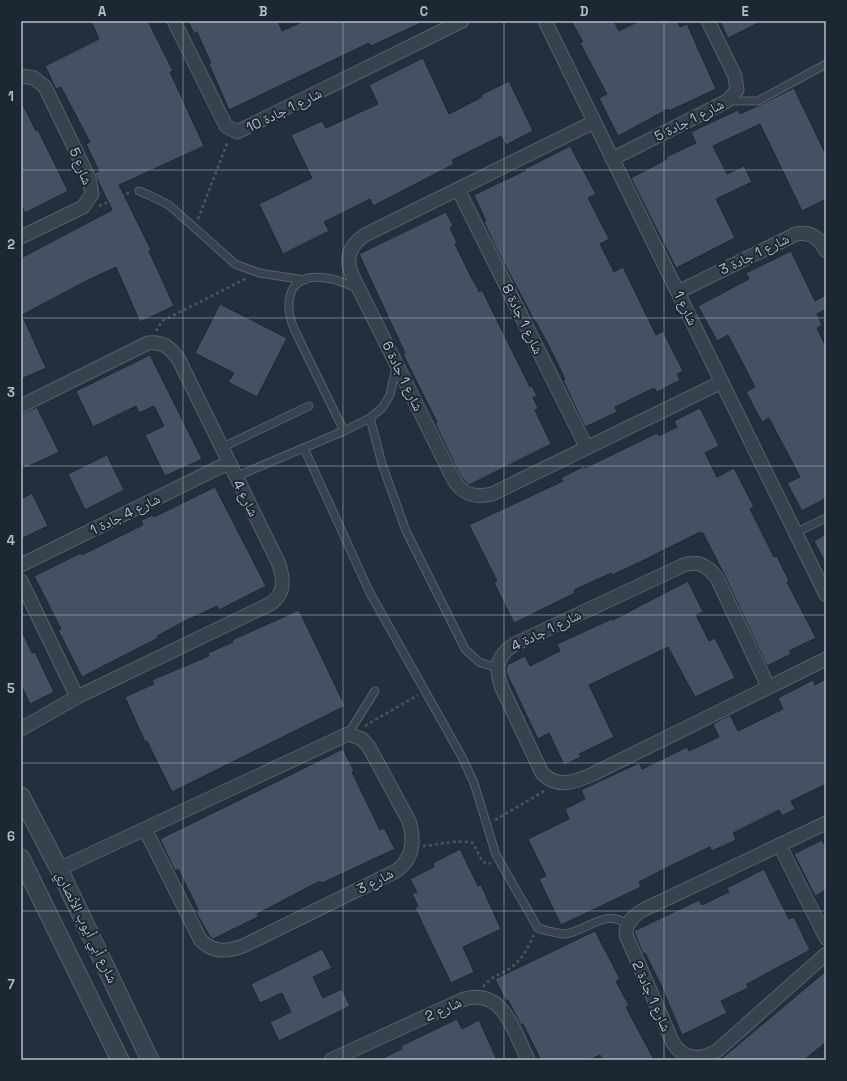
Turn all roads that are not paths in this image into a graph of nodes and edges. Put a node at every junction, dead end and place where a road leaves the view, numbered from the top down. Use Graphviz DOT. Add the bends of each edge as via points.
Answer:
graph roads {
  1 [pos="174,21"];
  2 [pos="462,21"];
  3 [pos="545,21"];
  4 [pos="708,21"];
  5 [pos="445,25"];
  6 [pos="826,64"];
  7 [pos="21,76"];
  8 [pos="727,101"];
  9 [pos="594,122"];
  10 [pos="612,159"];
  11 [pos="458,189"];
  12 [pos="139,192"];
  13 [pos="21,237"];
  14 [pos="826,252"];
  15 [pos="305,280"];
  16 [pos="359,289"];
  17 [pos="678,292"];
  18 [pos="396,363"];
  19 [pos="722,382"];
  20 [pos="21,406"];
  21 [pos="309,406"];
  22 [pos="370,418"];
  23 [pos="344,432"];
  24 [pos="221,448"];
  25 [pos="304,448"];
  26 [pos="587,448"];
  27 [pos="228,463"];
  28 [pos="235,477"];
  29 [pos="826,518"];
  30 [pos="795,533"];
  31 [pos="21,565"];
  32 [pos="21,581"];
  33 [pos="826,595"];
  34 [pos="826,659"];
  35 [pos="498,668"];
  36 [pos="768,686"];
  37 [pos="375,691"];
  38 [pos="77,698"];
  39 [pos="21,729"];
  40 [pos="351,734"];
  41 [pos="21,796"];
  42 [pos="826,823"];
  43 [pos="145,829"];
  44 [pos="780,846"];
  45 [pos="21,858"];
  46 [pos="59,869"];
  47 [pos="627,925"];
  48 [pos="826,938"];
  49 [pos="826,954"];
  50 [pos="120,998"];
  51 [pos="97,1012"];
  52 [pos="141,1042"];
  53 [pos="119,1058"];
  54 [pos="150,1060"];
  55 [pos="331,1060"];
  56 [pos="528,1060"];
  1 -- 5 [label="street, شارع 1 جادة 10" via="226,126 237,132"];
  2 -- 5 [label="street, شارع 1 جادة 10"];
  3 -- 9 [label="street, شارع 1"];
  4 -- 8 [label="street, شارع 1 جادة 5" via="735,76 737,90"];
  6 -- 8 [label="lane" via="758,101"];
  7 -- 13 [label="street, شارع 5" via="34,78 45,87 89,178 92,194 83,207"];
  8 -- 10 [label="street, شارع 1 جادة 5"];
  9 -- 10 [label="street, شارع 1"];
  9 -- 11 [label="street, شارع 1 جادة 6"];
  10 -- 17 [label="street, شارع 1"];
  11 -- 16 [label="street, شارع 1 جادة 6" via="360,238 352,246 348,258"];
  11 -- 26 [label="street, شارع 1 جادة 8"];
  12 -- 15 [label="lane" via="169,205 229,260 259,272"];
  14 -- 17 [label="street, شارع 1 جادة 3" via="811,234 796,234"];
  15 -- 16 [label="lane" via="324,277"];
  15 -- 23 [label="lane" via="297,284 289,295 291,321"];
  16 -- 18 [label="street, شارع 1 جادة 6"];
  17 -- 19 [label="street, شارع 1"];
  18 -- 22 [label="lane" via="390,395 382,408"];
  18 -- 26 [label="street, شارع 1 جادة 6" via="454,480 467,494 479,497 492,494"];
  19 -- 26 [label="street, شارع 1 جادة 6"];
  19 -- 30 [label="street, شارع 1"];
  20 -- 24 [label="street, شارع 4" via="148,343 161,343 174,351 180,360"];
  21 -- 24 [label="lane"];
  22 -- 23 [label="lane"];
  22 -- 35 [label="lane" via="384,472 406,531 465,648 479,662"];
  23 -- 25 [label="lane"];
  24 -- 27 [label="street, شارع 4"];
  25 -- 28 [label="lane"];
  25 -- 47 [label="lane" via="370,593 462,757 476,790 499,861 538,928 563,934 611,918 621,920"];
  27 -- 28 [label="street, شارع 4"];
  27 -- 31 [label="street, شارع 4 جادة 1"];
  28 -- 38 [label="street, شارع 4" via="280,567 283,585 280,595 270,604"];
  29 -- 30 [label="lane"];
  30 -- 33 [label="street, شارع 1"];
  32 -- 38 [label="street"];
  34 -- 36 [label="street"];
  35 -- 36 [label="street" via="502,688 537,765 546,777 558,783 593,774"];
  35 -- 36 [label="street, شارع 1 جادة 4" via="498,662 506,650 517,643 694,563 709,568 717,578"];
  37 -- 40 [label="lane"];
  38 -- 39 [label="street, شارع 4"];
  40 -- 43 [label="street"];
  40 -- 43 [label="street, شارع 3" via="362,739 369,747 409,822 412,847 406,861 396,871 243,946 225,951 211,949 200,939"];
  41 -- 46 [label="street, شارع أبي أيوب الأنصاري"];
  42 -- 44 [label="street"];
  43 -- 46 [label="street"];
  44 -- 47 [label="street" via="652,905 634,916"];
  44 -- 48 [label="street"];
  45 -- 51 [label="street, شارع أبي أيوب الأنصاري"];
  46 -- 50 [label="street, شارع أبي أيوب الأنصاري"];
  47 -- 49 [label="street, شارع 1 جادة 2" via="629,946 673,1043 682,1053 693,1058 718,1050"];
  50 -- 51 [label="street" via="121,1007 113,1016 104,1017"];
  50 -- 52 [label="street, شارع أبي أيوب الأنصاري"];
  51 -- 53 [label="street, شارع أبي أيوب الأنصاري"];
  52 -- 53 [label="street" via="136,1037 125,1037 117,1045"];
  52 -- 54 [label="street, شارع أبي أيوب الأنصاري"];
  55 -- 56 [label="street, شارع 2" via="464,999 476,997 488,998 502,1009"];
}
